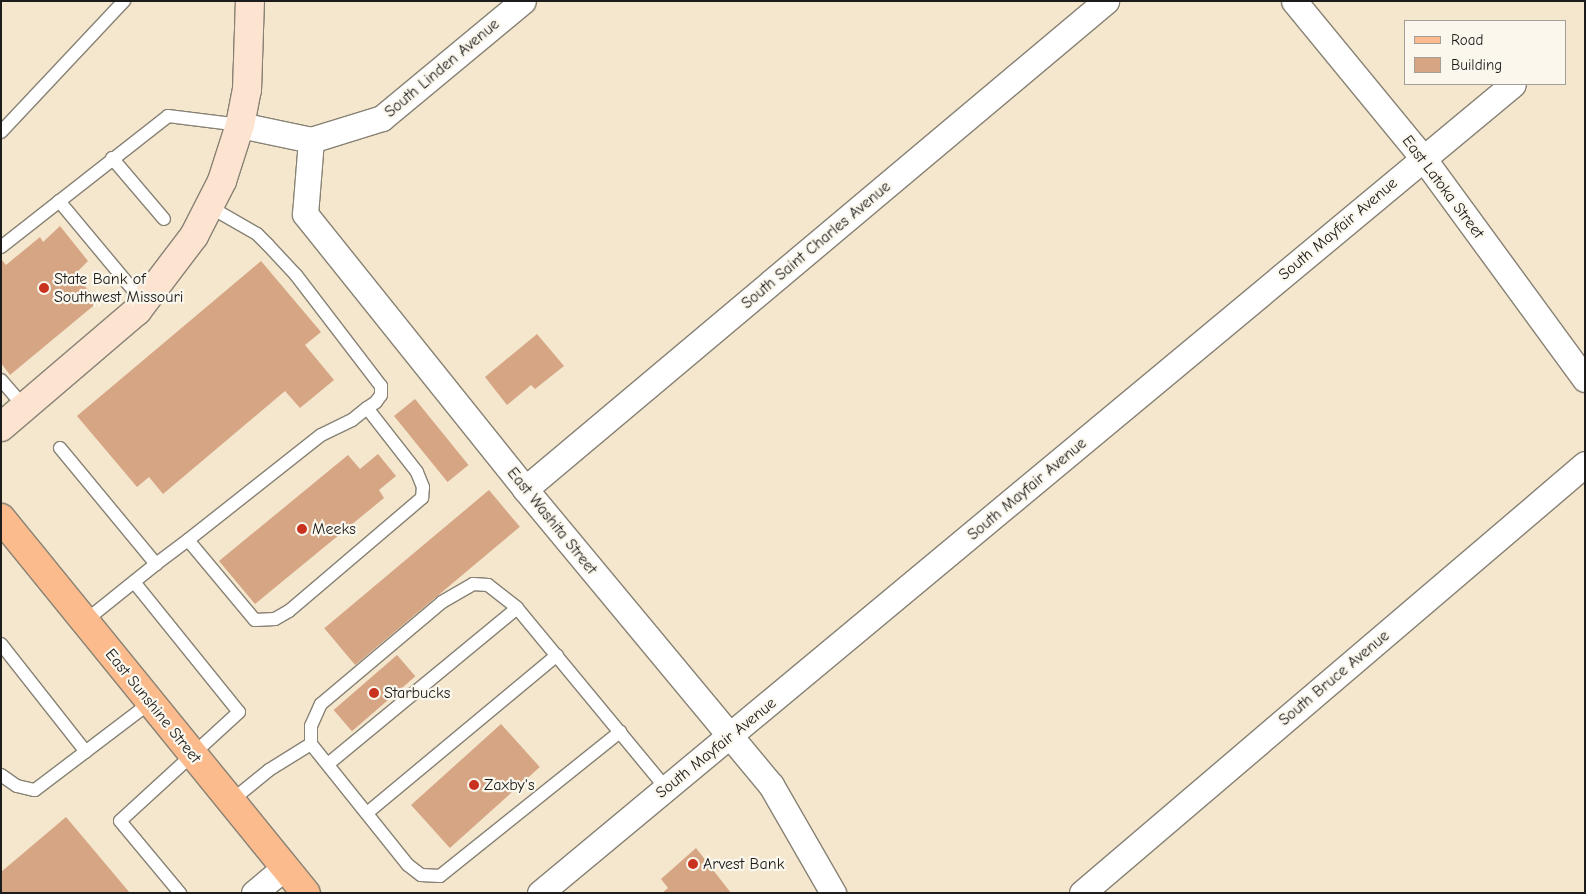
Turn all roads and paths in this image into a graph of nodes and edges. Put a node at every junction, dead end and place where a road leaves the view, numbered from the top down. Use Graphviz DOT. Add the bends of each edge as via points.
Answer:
graph roads {
  1 [pos="124,1"];
  2 [pos="250,1"];
  3 [pos="522,1"];
  4 [pos="1106,1"];
  5 [pos="1294,1"];
  6 [pos="1512,85"];
  7 [pos="240,125"];
  8 [pos="1,132"];
  9 [pos="310,140"];
  10 [pos="112,158"];
  11 [pos="1422,158"];
  12 [pos="58,201"];
  13 [pos="210,207"];
  14 [pos="164,219"];
  15 [pos="1,247"];
  16 [pos="144,304"];
  17 [pos="1585,379"];
  18 [pos="1,380"];
  19 [pos="25,408"];
  20 [pos="367,408"];
  21 [pos="1,427"];
  22 [pos="60,448"];
  23 [pos="1585,464"];
  24 [pos="525,489"];
  25 [pos="1,518"];
  26 [pos="188,540"];
  27 [pos="156,564"];
  28 [pos="134,582"];
  29 [pos="516,608"];
  30 [pos="85,621"];
  31 [pos="1,644"];
  32 [pos="557,655"];
  33 [pos="151,702"];
  34 [pos="620,732"];
  35 [pos="730,738"];
  36 [pos="311,744"];
  37 [pos="86,752"];
  38 [pos="192,754"];
  39 [pos="328,764"];
  40 [pos="1,774"];
  41 [pos="667,788"];
  42 [pos="231,801"];
  43 [pos="367,813"];
  44 [pos="285,867"];
  45 [pos="180,893"];
  46 [pos="254,893"];
  47 [pos="306,893"];
  48 [pos="540,893"];
  49 [pos="833,893"];
  50 [pos="1082,893"];
  1 -- 8 [label="lane"];
  2 -- 7 [label="street" via="247,90"];
  3 -- 9 [label="street, South Linden Avenue" via="382,118"];
  4 -- 24 [label="street, South Saint Charles Avenue"];
  5 -- 11 [label="street, East Latoka Street"];
  6 -- 11 [label="street, South Mayfair Avenue"];
  7 -- 9 [label="street, South Linden Avenue"];
  7 -- 10 [label="lane" via="168,116"];
  7 -- 13 [label="street"];
  9 -- 24 [label="street, East Washita Street" via="305,214"];
  10 -- 12 [label="lane"];
  10 -- 14 [label="lane"];
  11 -- 17 [label="street, East Latoka Street"];
  11 -- 35 [label="street, South Mayfair Avenue"];
  12 -- 15 [label="lane"];
  12 -- 16 [label="lane"];
  13 -- 16 [label="street" via="177,262"];
  13 -- 20 [label="lane" via="257,234 268,245 372,370 381,386 381,395"];
  16 -- 19 [label="street"];
  18 -- 19 [label="lane"];
  19 -- 21 [label="street"];
  20 -- 26 [label="lane" via="314,440"];
  20 -- 26 [label="lane" via="417,472 423,486 422,498 289,611 275,619 255,620"];
  22 -- 27 [label="lane"];
  23 -- 50 [label="street, South Bruce Avenue"];
  24 -- 35 [label="street, East Washita Street"];
  25 -- 30 [label="main road, East Sunshine Street"];
  26 -- 27 [label="lane"];
  27 -- 28 [label="lane"];
  28 -- 30 [label="lane"];
  28 -- 38 [label="lane" via="239,712"];
  29 -- 32 [label="lane"];
  29 -- 36 [label="lane" via="488,585 473,584 460,589 321,704 311,726"];
  29 -- 39 [label="lane"];
  30 -- 33 [label="main road, East Sunshine Street"];
  31 -- 37 [label="lane"];
  32 -- 34 [label="lane"];
  32 -- 43 [label="lane"];
  33 -- 37 [label="lane"];
  33 -- 38 [label="main road, East Sunshine Street"];
  34 -- 41 [label="lane"];
  34 -- 43 [label="lane" via="440,876 421,875 408,865"];
  35 -- 41 [label="street, South Mayfair Avenue"];
  35 -- 49 [label="street, East Washita Street" via="771,785"];
  36 -- 39 [label="lane"];
  36 -- 42 [label="lane" via="269,770"];
  37 -- 40 [label="lane" via="35,790 16,786"];
  38 -- 42 [label="main road, East Sunshine Street"];
  38 -- 45 [label="lane" via="120,822"];
  39 -- 43 [label="lane"];
  41 -- 48 [label="street, South Mayfair Avenue"];
  42 -- 44 [label="main road, East Sunshine Street"];
  44 -- 46 [label="street"];
  44 -- 47 [label="main road, East Sunshine Street"];
}
